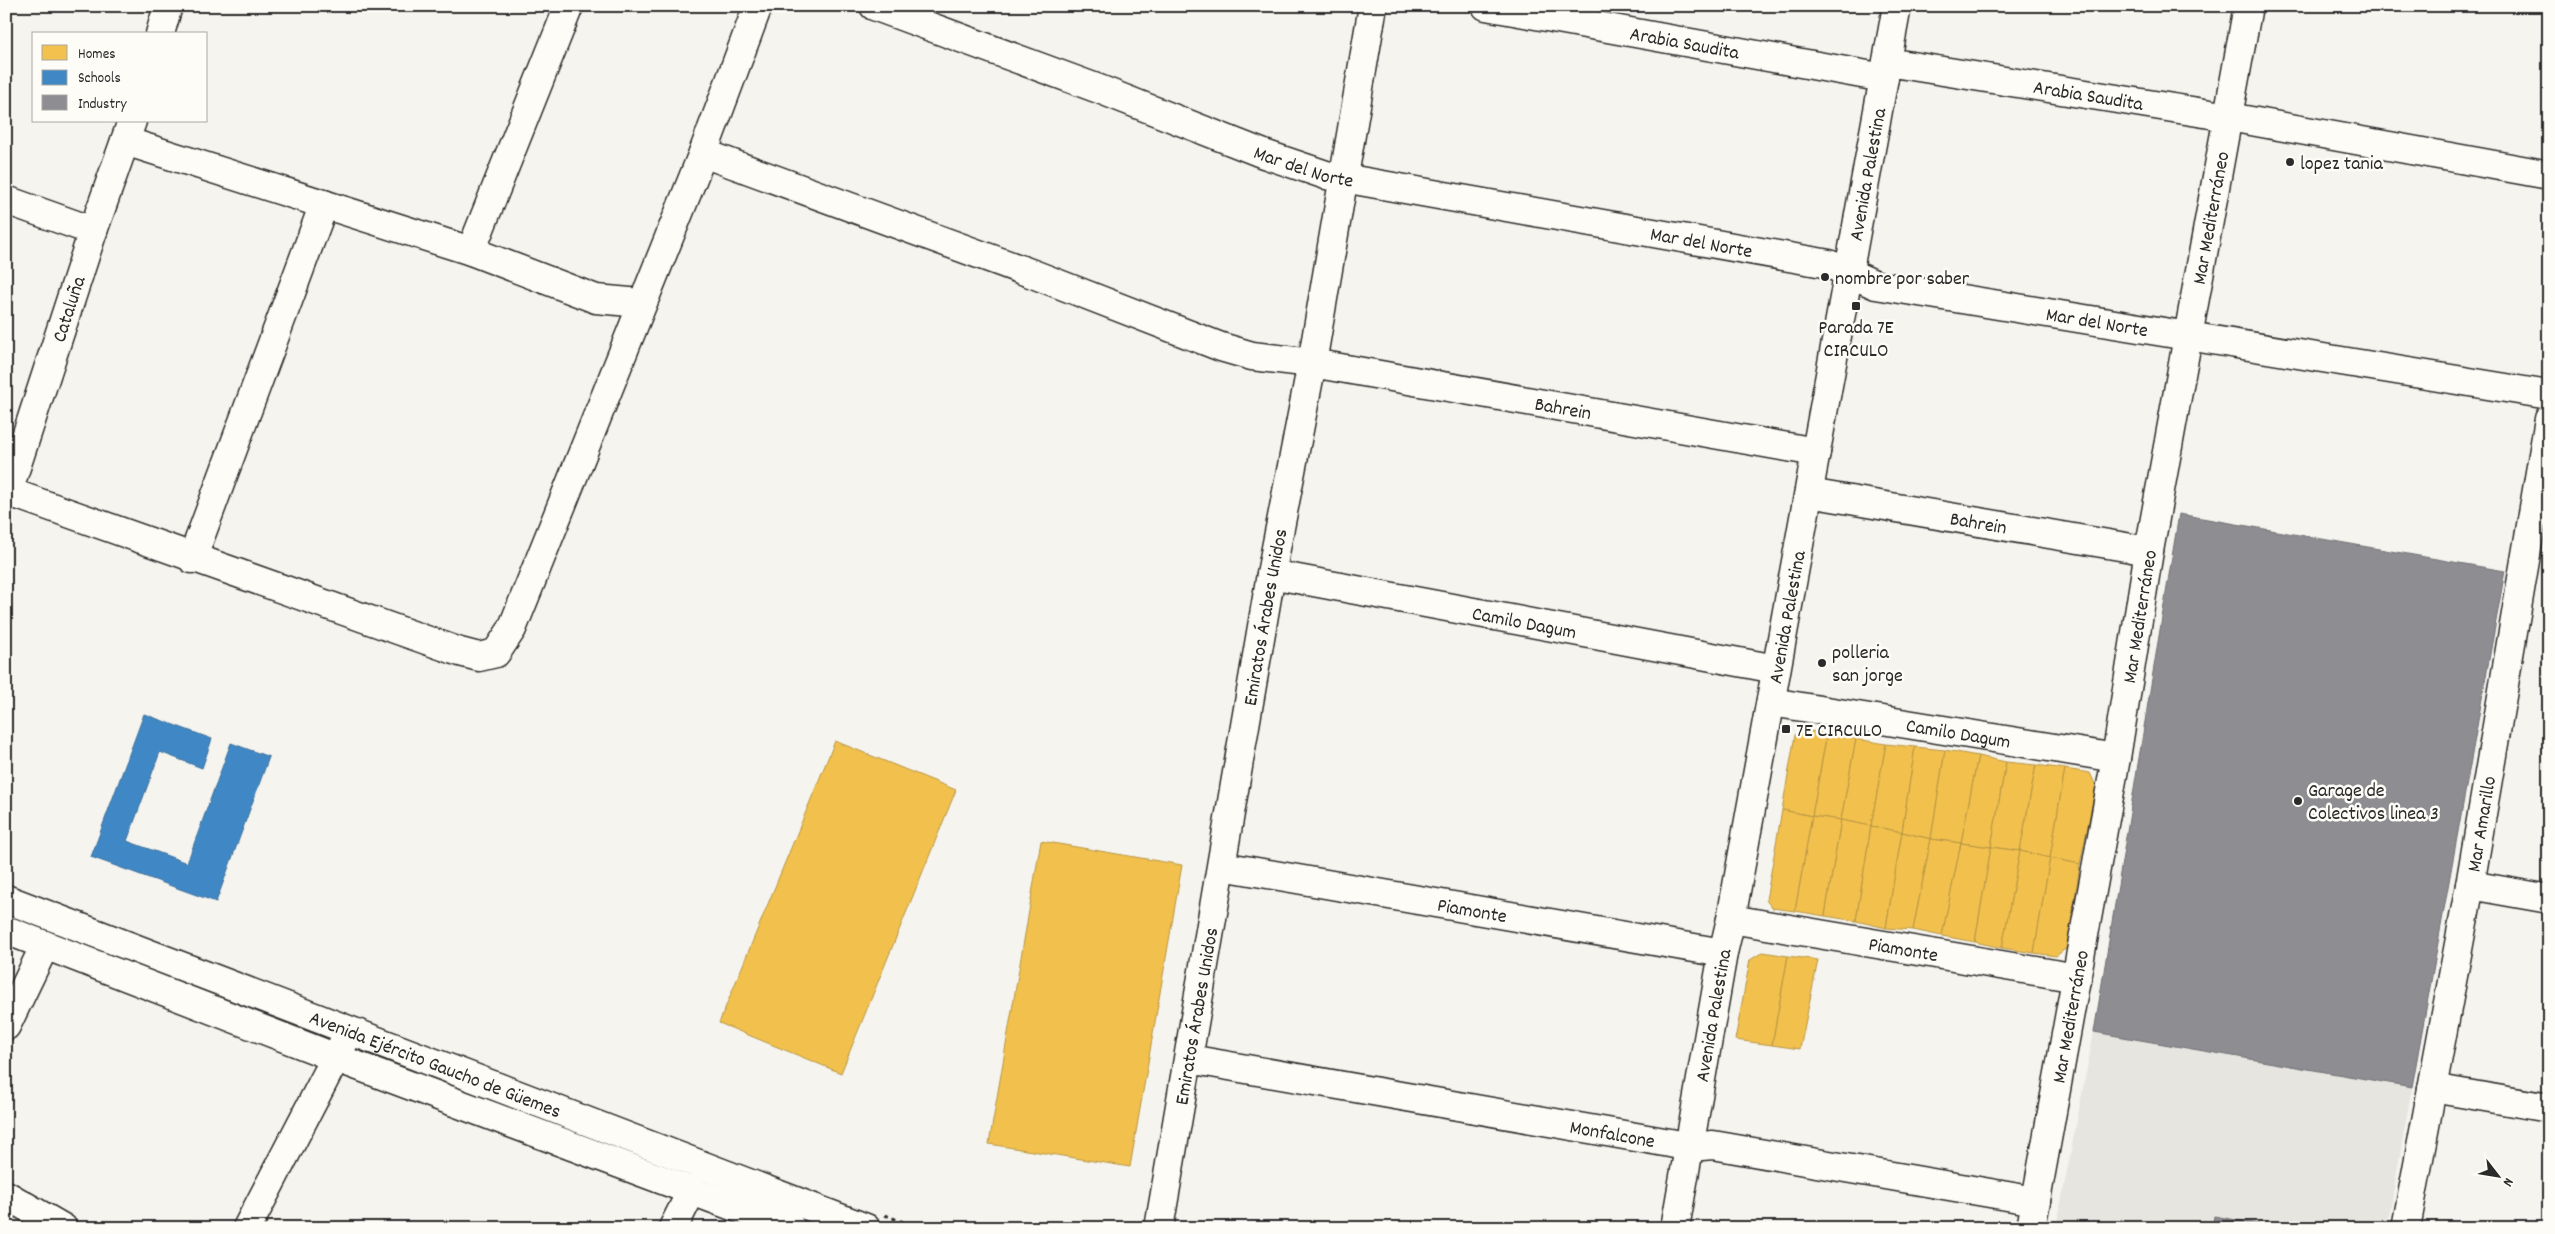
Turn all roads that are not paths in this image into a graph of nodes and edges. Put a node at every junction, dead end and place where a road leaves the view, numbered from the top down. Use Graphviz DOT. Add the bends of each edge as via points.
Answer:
graph roads {
  1 [pos="168,6"];
  2 [pos="569,6"];
  3 [pos="758,6"];
  4 [pos="874,6"];
  5 [pos="1374,6"];
  6 [pos="1486,6"];
  7 [pos="1897,6"];
  8 [pos="2248,6"];
  9 [pos="161,32"];
  10 [pos="1886,70"];
  11 [pos="2229,116"];
  12 [pos="129,131"];
  13 [pos="703,152"];
  14 [pos="2549,174"];
  15 [pos="1344,179"];
  16 [pos="6,200"];
  17 [pos="324,204"];
  18 [pos="93,231"];
  19 [pos="471,251"];
  20 [pos="1850,273"];
  21 [pos="641,303"];
  22 [pos="2188,335"];
  23 [pos="1312,363"];
  24 [pos="2549,395"];
  25 [pos="2549,419"];
  26 [pos="1816,452"];
  27 [pos="1809,493"];
  28 [pos="8,495"];
  29 [pos="2149,551"];
  30 [pos="192,558"];
  31 [pos="1271,574"];
  32 [pos="1776,669"];
  33 [pos="1771,702"];
  34 [pos="2116,758"];
  35 [pos="1222,866"];
  36 [pos="2470,885"];
  37 [pos="6,899"];
  38 [pos="2549,899"];
  39 [pos="1731,919"];
  40 [pos="6,930"];
  41 [pos="45,945"];
  42 [pos="1723,953"];
  43 [pos="2077,978"];
  44 [pos="6,1026"];
  45 [pos="349,1032"];
  46 [pos="334,1057"];
  47 [pos="1189,1059"];
  48 [pos="2432,1088"];
  49 [pos="2549,1108"];
  50 [pos="1690,1147"];
  51 [pos="692,1190"];
  52 [pos="6,1195"];
  53 [pos="2036,1201"];
  54 [pos="55,1226"];
  55 [pos="249,1227"];
  56 [pos="673,1228"];
  57 [pos="791,1228"];
  58 [pos="866,1228"];
  59 [pos="1159,1228"];
  60 [pos="1675,1228"];
  61 [pos="2031,1228"];
  62 [pos="2406,1228"];
  1 -- 9 [label="street"];
  2 -- 19 [label="street"];
  3 -- 13 [label="street"];
  4 -- 15 [label="street, Mar del Norte" via="1264,154"];
  5 -- 15 [label="street, Emiratos Árabes Unidos"];
  6 -- 10 [label="street, Arabia Saudita"];
  7 -- 10 [label="street, Avenida Palestina"];
  8 -- 11 [label="street, Mar Mediterráneo"];
  10 -- 11 [label="street, Arabia Saudita"];
  10 -- 20 [label="street, Avenida Palestina"];
  11 -- 14 [label="street, Arabia Saudita"];
  11 -- 22 [label="street, Mar Mediterráneo"];
  12 -- 17 [label="street"];
  12 -- 18 [label="street, Cataluña"];
  13 -- 21 [label="street"];
  13 -- 23 [label="street, Bahrein" via="1221,347 1252,356"];
  15 -- 20 [label="street, Mar del Norte" via="1829,264"];
  15 -- 23 [label="street, Emiratos Árabes Unidos"];
  16 -- 18 [label="street"];
  17 -- 19 [label="street"];
  17 -- 30 [label="street"];
  18 -- 28 [label="street, Cataluña"];
  19 -- 21 [label="street" via="596,299"];
  20 -- 22 [label="street, Mar del Norte" via="1876,285"];
  20 -- 26 [label="street, Avenida Palestina"];
  21 -- 30 [label="street" via="512,629 496,653 479,657 460,652"];
  22 -- 24 [label="street, Mar del Norte"];
  22 -- 29 [label="street, Mar Mediterráneo"];
  23 -- 26 [label="street, Bahrein"];
  23 -- 31 [label="street, Emiratos Árabes Unidos"];
  25 -- 36 [label="street, Mar Amarillo"];
  26 -- 27 [label="street, Avenida Palestina"];
  27 -- 29 [label="street, Bahrein"];
  27 -- 32 [label="street, Avenida Palestina"];
  28 -- 30 [label="street"];
  29 -- 34 [label="street, Mar Mediterráneo"];
  31 -- 32 [label="street, Camilo Dagum"];
  31 -- 35 [label="street, Emiratos Árabes Unidos"];
  32 -- 33 [label="street, Avenida Palestina"];
  33 -- 34 [label="street, Camilo Dagum"];
  33 -- 39 [label="street, Avenida Palestina"];
  34 -- 43 [label="street, Mar Mediterráneo"];
  35 -- 42 [label="street, Piamonte"];
  35 -- 47 [label="street, Emiratos Árabes Unidos"];
  36 -- 38 [label="street"];
  36 -- 48 [label="street, Mar Amarillo"];
  37 -- 45 [label="street, Avenida Ejército Gaucho de Güemes"];
  39 -- 42 [label="street, Avenida Palestina"];
  39 -- 43 [label="street, Piamonte"];
  40 -- 41 [label="street, Avenida Ejército Gaucho de Güemes"];
  41 -- 44 [label="street"];
  41 -- 46 [label="street, Avenida Ejército Gaucho de Güemes"];
  42 -- 50 [label="street, Avenida Palestina"];
  43 -- 53 [label="street, Mar Mediterráneo"];
  45 -- 46 [label="street"];
  45 -- 58 [label="street, Avenida Ejército Gaucho de Güemes"];
  46 -- 51 [label="street, Avenida Ejército Gaucho de Güemes"];
  46 -- 55 [label="street"];
  47 -- 50 [label="street, Monfalcone"];
  47 -- 59 [label="street, Emiratos Árabes Unidos"];
  48 -- 49 [label="street"];
  48 -- 62 [label="street, Mar Amarillo"];
  50 -- 53 [label="street, Monfalcone" via="1714,1145"];
  50 -- 60 [label="street, Avenida Palestina"];
  51 -- 56 [label="street"];
  51 -- 57 [label="street, Avenida Ejército Gaucho de Güemes"];
  52 -- 54 [label="street"];
  53 -- 61 [label="street, Mar Mediterráneo"];
}
